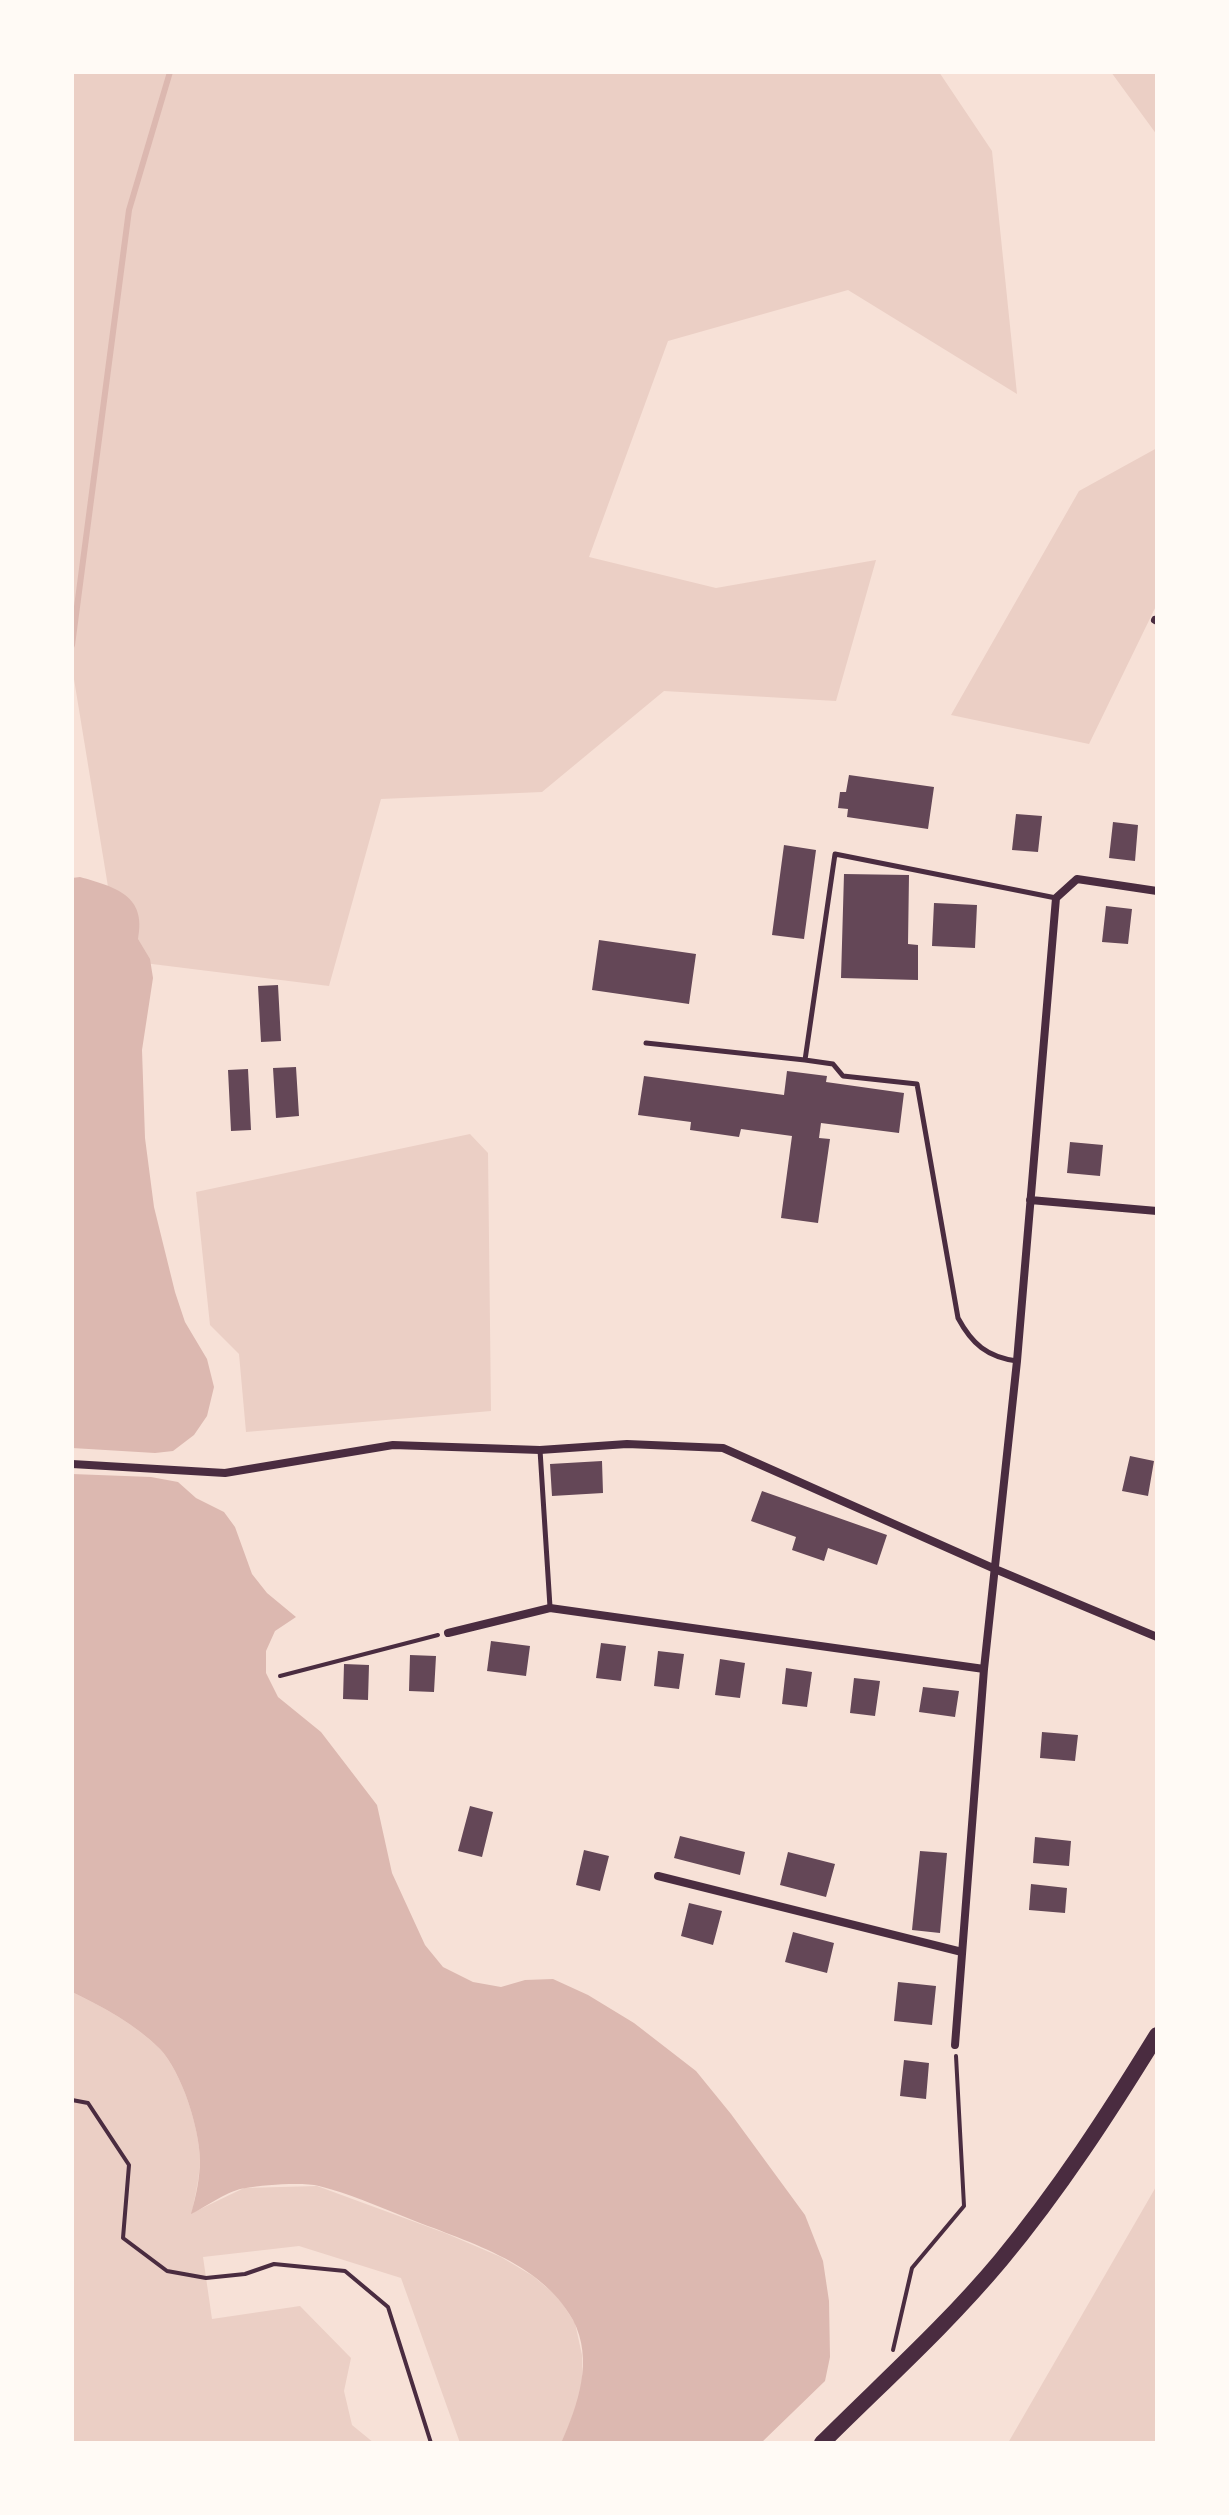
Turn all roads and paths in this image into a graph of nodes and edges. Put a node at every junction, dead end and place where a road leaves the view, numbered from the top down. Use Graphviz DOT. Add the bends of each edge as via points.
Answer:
graph roads {
  1 [pos="1157,891"];
  2 [pos="1056,898"];
  3 [pos="646,1043"];
  4 [pos="805,1060"];
  5 [pos="1030,1200"];
  6 [pos="1157,1211"];
  7 [pos="1017,1361"];
  8 [pos="540,1450"];
  9 [pos="72,1464"];
  10 [pos="995,1569"];
  11 [pos="550,1608"];
  12 [pos="448,1633"];
  13 [pos="1157,1637"];
  14 [pos="984,1669"];
  15 [pos="280,1676"];
  16 [pos="658,1876"];
  17 [pos="962,1952"];
  18 [pos="1157,2035"];
  19 [pos="955,2045"];
  20 [pos="72,2100"];
  21 [pos="886,2380"];
  22 [pos="431,2443"];
  23 [pos="822,2443"];
  1 -- 2 [label="street" via="1077,879"];
  2 -- 4 [label="lane" via="835,854"];
  2 -- 5 [label="street"];
  3 -- 4 [label="lane"];
  4 -- 7 [label="lane" via="833,1064 843,1076 917,1084 958,1318 969,1338 998,1359"];
  5 -- 6 [label="street"];
  5 -- 7 [label="street"];
  7 -- 10 [label="street"];
  8 -- 9 [label="street" via="393,1445 225,1473"];
  8 -- 10 [label="street" via="627,1444 723,1448"];
  8 -- 11 [label="lane"];
  10 -- 13 [label="street"];
  10 -- 14 [label="street"];
  11 -- 12 [label="street"];
  11 -- 14 [label="street"];
  12 -- 15 [label="path"];
  14 -- 17 [label="street"];
  16 -- 17 [label="street"];
  17 -- 19 [label="street"];
  18 -- 21 [label="main road" via="1064,2179 1000,2261"];
  19 -- 21 [label="path" via="964,2206 912,2268"];
  20 -- 22 [label="path" via="88,2103 129,2165 123,2238 167,2271 206,2278 274,2264 345,2271 388,2307"];
  21 -- 23 [label="main road"];
}
